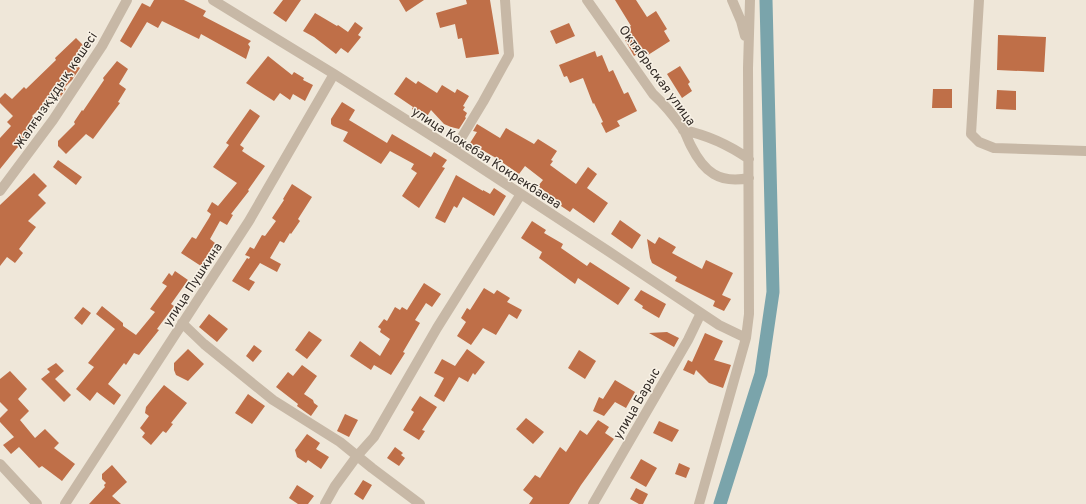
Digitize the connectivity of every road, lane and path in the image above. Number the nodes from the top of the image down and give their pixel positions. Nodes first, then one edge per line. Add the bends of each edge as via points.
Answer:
1 (127, 0) edge
2 (213, 0) edge
3 (505, 0) edge
4 (587, 0) edge
5 (732, 0) edge
6 (750, 0) edge
7 (979, 0) edge
8 (748, 47) junction
9 (334, 74) junction
10 (684, 130) junction
11 (454, 150) junction
12 (1086, 151) edge
13 (749, 159) junction
14 (749, 178) junction
15 (0, 191) edge
16 (521, 194) junction
17 (701, 313) junction
18 (182, 323) junction
19 (746, 338) junction
20 (357, 456) junction
21 (0, 464) edge
22 (37, 504) edge
23 (65, 504) edge
24 (325, 504) edge
25 (420, 504) edge
26 (593, 504) edge
27 (699, 504) edge

1 - 15 street, Жалғызқұдық көшесі via 102,46
2 - 9 street, улица Кокебая Кокрекбаева
3 - 11 street via 509,55
4 - 10 street, Октябрьская улица via 653,94 666,106
5 - 8 street
6 - 8 street
7 - 12 street via 971,134 979,142 994,148
8 - 13 street
9 - 11 street, улица Кокебая Кокрекбаева
9 - 18 street, улица Пушкина via 249,221
10 - 13 street via 730,146
10 - 14 street, Октябрьская улица via 699,160 711,172 723,179 736,181
11 - 16 street, улица Кокебая Кокрекбаева
13 - 14 street
14 - 19 street via 749,314
16 - 17 street, улица Кокебая Кокрекбаева
16 - 20 street via 437,328 374,438
17 - 19 street, улица Кокебая Кокрекбаева
17 - 26 street, улица Барыс
18 - 20 street via 273,400 340,442
18 - 23 street, улица Пушкина
19 - 27 street
20 - 24 street
20 - 25 street
21 - 22 street

